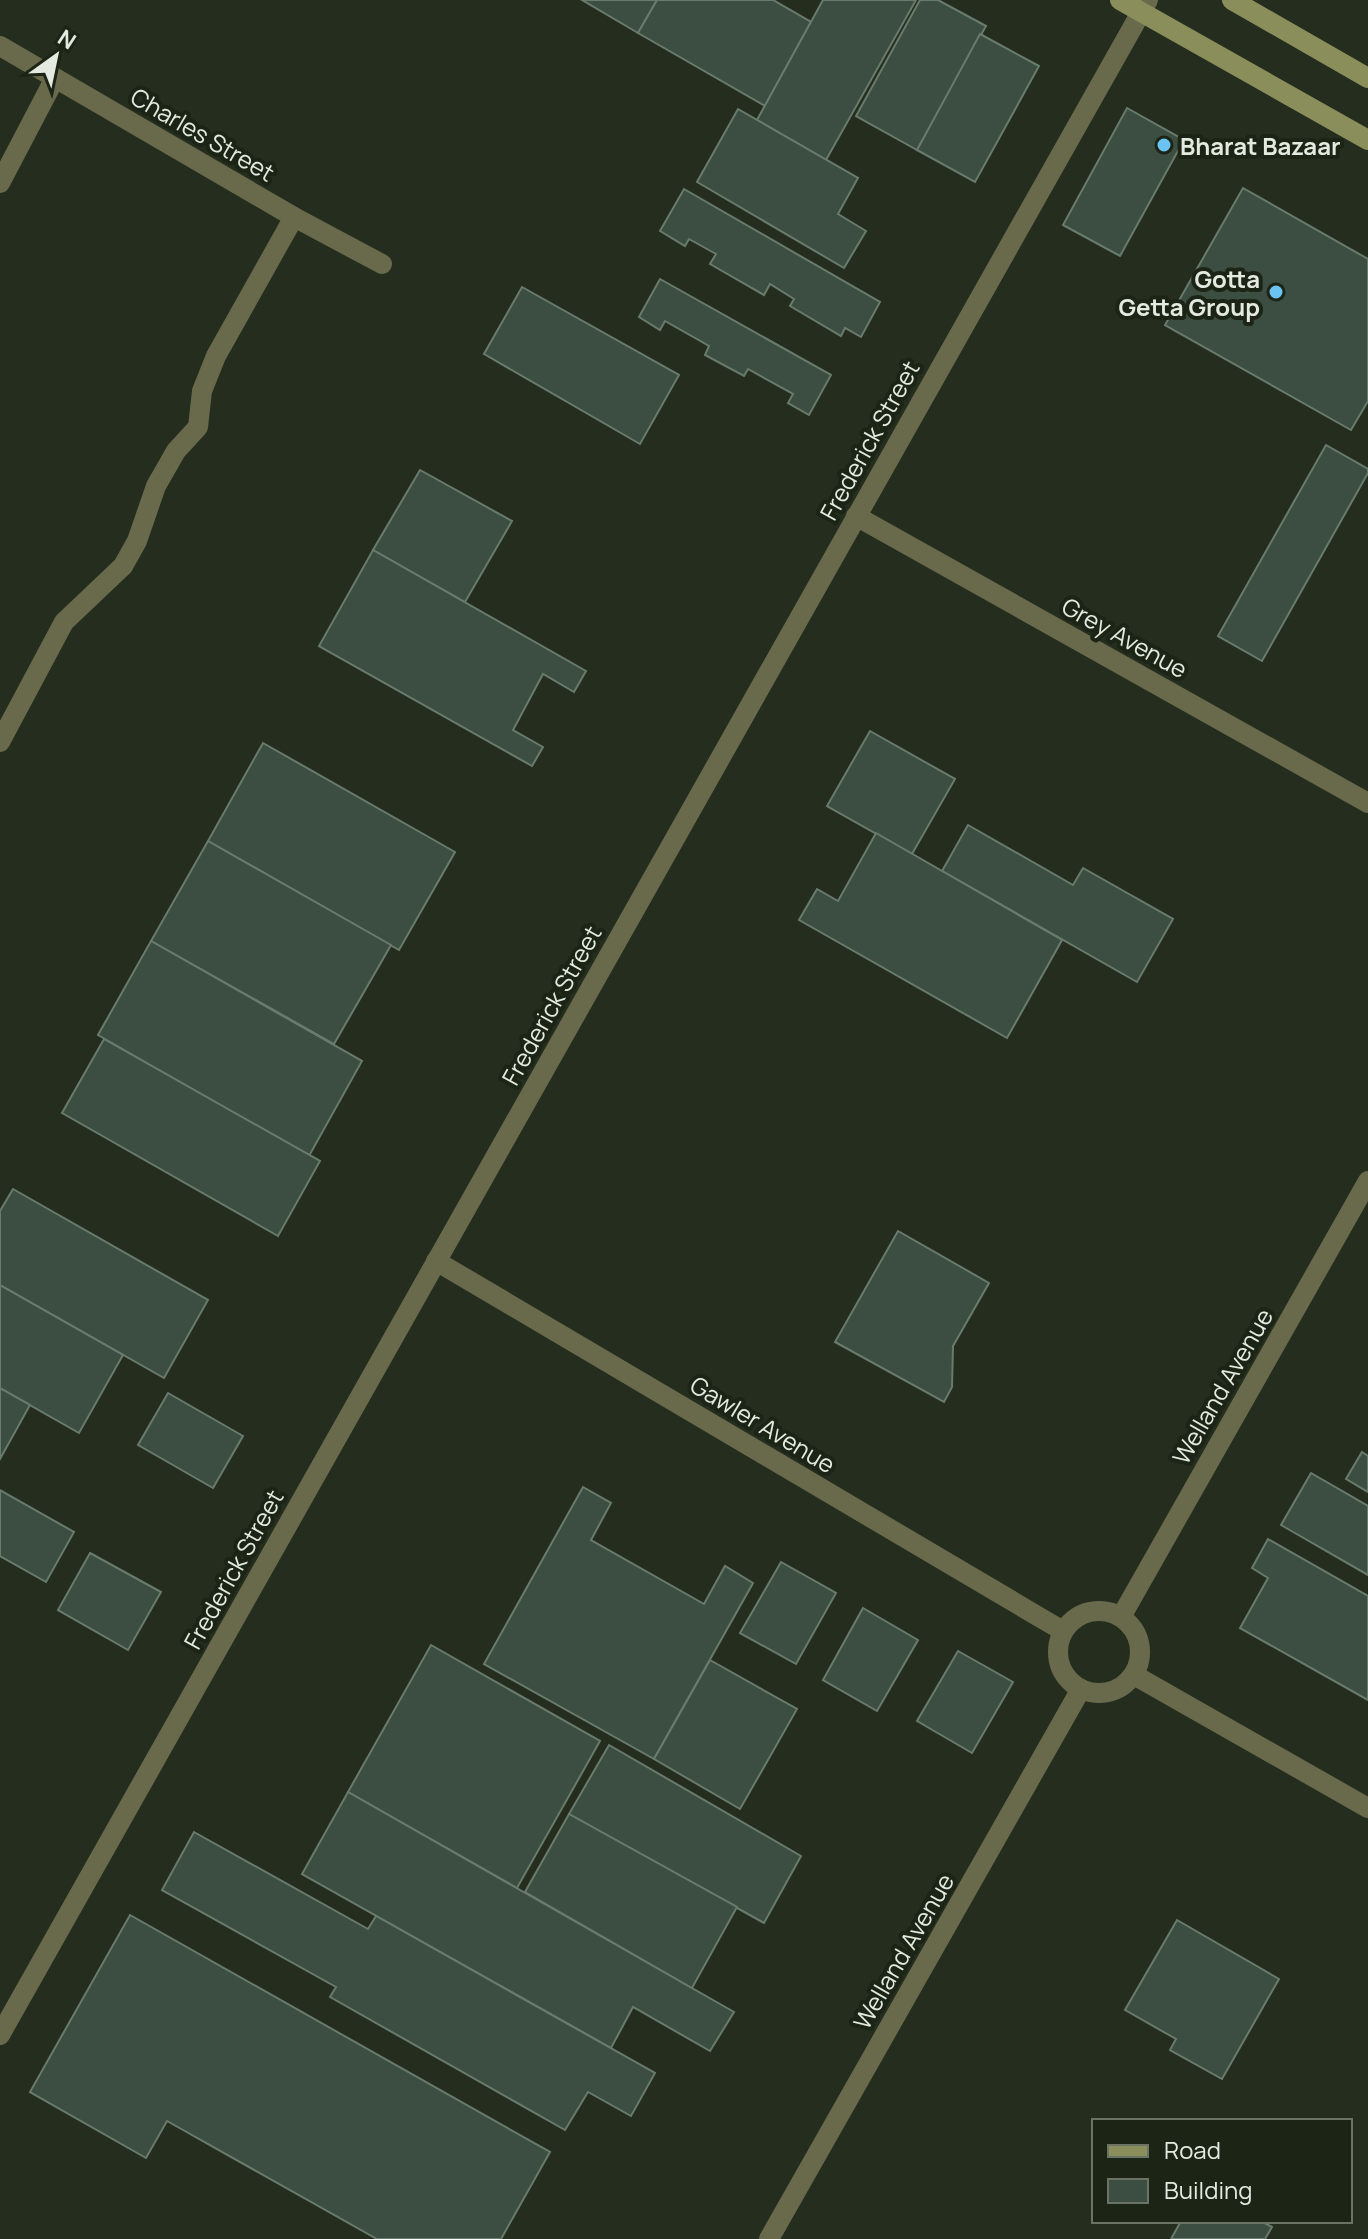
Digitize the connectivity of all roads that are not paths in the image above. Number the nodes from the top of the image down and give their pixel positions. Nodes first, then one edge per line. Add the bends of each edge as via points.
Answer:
1 (1120, 0) edge
2 (1232, 0) edge
3 (1145, 6) edge
4 (0, 46) edge
5 (55, 78) junction
6 (1368, 78) edge
7 (1368, 140) edge
8 (0, 183) edge
9 (294, 217) junction
10 (382, 264) dead end
11 (856, 516) junction
12 (0, 742) edge
13 (1368, 803) edge
14 (1368, 1181) edge
15 (436, 1261) junction
16 (1121, 1617) junction
17 (1063, 1631) junction
18 (1134, 1675) junction
19 (1081, 1689) junction
20 (1368, 1808) edge
21 (0, 2035) edge
22 (769, 2239) edge

1 - 3 main road
2 - 6 main road
3 - 7 main road
3 - 11 street, Frederick Street
4 - 5 street, Charles Street
5 - 8 street
5 - 9 street, Charles Street
9 - 10 street, Charles Street
9 - 12 street via 216,356 202,391 198,427 176,451 156,486 137,541 123,566 64,622
11 - 13 street, Grey Avenue
11 - 15 street, Frederick Street
14 - 16 street, Welland Avenue
15 - 17 street, Gawler Avenue
15 - 21 street, Frederick Street
16 - 17 street via 1100,1610 1086,1613
16 - 18 street via 1139,1639
17 - 19 street via 1061,1668
18 - 19 street via 1111,1692
18 - 20 street
19 - 22 street, Welland Avenue

